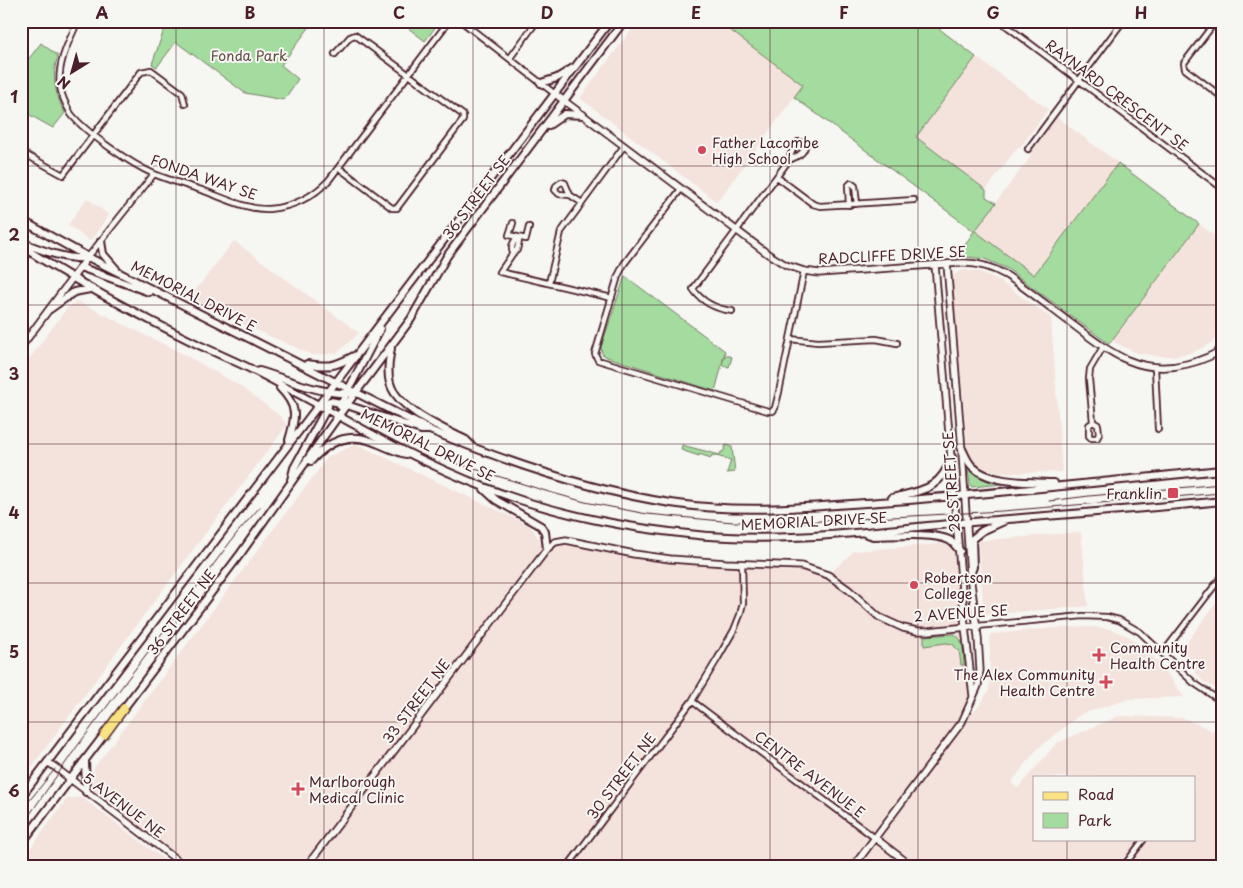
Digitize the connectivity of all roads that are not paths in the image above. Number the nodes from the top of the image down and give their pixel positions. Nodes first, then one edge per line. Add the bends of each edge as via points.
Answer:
1 (78, 21) edge
2 (449, 21) edge
3 (461, 21) edge
4 (537, 21) edge
5 (610, 21) edge
6 (624, 21) edge
7 (1000, 21) edge
8 (1123, 21) edge
9 (1216, 21) edge
10 (335, 54) dead end
11 (510, 58) junction
12 (576, 66) junction
13 (408, 75) junction
14 (1079, 80) junction
15 (541, 84) junction
16 (555, 94) junction
17 (1222, 97) edge
18 (564, 100) junction
19 (185, 104) dead end
20 (583, 114) junction
21 (542, 130) junction
22 (94, 135) junction
23 (624, 146) junction
24 (1028, 149) dead end
25 (21, 152) edge
26 (789, 160) dead end
27 (339, 168) junction
28 (154, 174) junction
29 (777, 177) junction
30 (1222, 188) edge
31 (681, 189) junction
32 (570, 195) dead end
33 (914, 200) dead end
34 (582, 203) junction
35 (857, 204) junction
36 (849, 205) junction
37 (21, 220) edge
38 (513, 223) dead end
39 (529, 227) dead end
40 (736, 230) junction
41 (517, 238) junction
42 (101, 241) junction
43 (21, 244) edge
44 (88, 258) junction
45 (947, 264) junction
46 (935, 265) junction
47 (80, 267) junction
48 (804, 271) junction
49 (118, 272) junction
50 (72, 278) junction
51 (550, 283) junction
52 (91, 289) junction
53 (612, 298) junction
54 (176, 302) junction
55 (50, 308) junction
56 (732, 311) dead end
57 (382, 323) junction
58 (790, 339) junction
59 (897, 343) dead end
60 (21, 347) edge
61 (391, 347) junction
62 (1103, 348) junction
63 (1222, 349) edge
64 (356, 355) junction
65 (301, 364) junction
66 (246, 366) junction
67 (1155, 368) junction
68 (336, 382) junction
69 (275, 383) junction
70 (347, 391) junction
71 (332, 392) junction
72 (356, 393) junction
73 (330, 401) junction
74 (344, 404) junction
75 (318, 406) junction
76 (327, 410) junction
77 (339, 415) junction
78 (1093, 422) dead end
79 (432, 430) junction
80 (1158, 430) dead end
81 (288, 444) junction
82 (961, 447) junction
83 (474, 448) junction
84 (415, 456) junction
85 (952, 457) junction
86 (1222, 470) edge
87 (299, 471) junction
88 (290, 483) junction
89 (481, 486) junction
90 (1065, 486) junction
91 (965, 496) junction
92 (955, 497) junction
93 (1222, 501) edge
94 (873, 502) junction
95 (1006, 520) junction
96 (966, 523) junction
97 (958, 524) junction
98 (864, 532) junction
99 (547, 549) junction
100 (960, 551) junction
101 (742, 564) junction
102 (970, 575) junction
103 (1222, 576) edge
104 (977, 626) junction
105 (965, 627) junction
106 (1163, 653) junction
107 (973, 696) junction
108 (692, 701) junction
109 (1222, 702) edge
110 (124, 708) joint
111 (104, 735) joint
112 (84, 760) junction
113 (48, 762) junction
114 (70, 779) junction
115 (86, 792) junction
116 (21, 797) edge
117 (875, 838) junction
118 (1143, 840) edge
119 (21, 844) edge
120 (572, 866) edge
121 (186, 867) edge
122 (306, 867) edge
123 (853, 867) edge
124 (913, 867) edge
125 (1123, 867) edge

1 - 22 street, FONDA WAY SE via 60,68 60,87 71,114
2 - 13 street, FONDA WAY SE
3 - 11 street, RADCLIFFE DRIVE SE
4 - 11 street
5 - 12 main road, 36 STREET SE
6 - 18 main road, 36 STREET SE
7 - 14 street, RAYNARD CRESCENT SE
8 - 14 street
9 - 17 street via 1184,63 1185,69
10 - 13 street via 350,37 355,36
11 - 15 street, RADCLIFFE DRIVE SE
12 - 15 main road
12 - 16 main road, 36 STREET SE
13 - 27 street, FONDA WAY SE
13 - 27 street via 462,115 463,120 397,208 392,208
14 - 24 street
14 - 30 street, RAYNARD CRESCENT SE
15 - 16 street, RADCLIFFE DRIVE SE
16 - 18 street, RADCLIFFE DRIVE SE
16 - 57 main road, 36 STREET SE
18 - 20 street, RADCLIFFE DRIVE SE
18 - 21 main road, 36 STREET SE
19 - 22 street via 182,93 151,70 141,72
20 - 21 main road via 565,114
20 - 23 street, RADCLIFFE DRIVE SE
21 - 61 main road, 36 STREET SE via 447,256 420,306
22 - 25 street via 64,175
22 - 28 street, FONDA WAY SE
23 - 31 street, RADCLIFFE DRIVE SE
23 - 34 street
26 - 29 street
27 - 28 street, FONDA WAY SE via 309,197 291,205 268,209 241,204
28 - 42 street
29 - 36 street via 813,204
29 - 40 street
31 - 40 street, RADCLIFFE DRIVE SE
31 - 53 street via 624,264
32 - 34 street
33 - 35 street
34 - 51 street via 561,232
35 - 36 street
35 - 36 street via 856,186 851,183 848,186
37 - 44 main road, MEMORIAL DRIVE E
38 - 41 street via 509,235
39 - 41 street via 526,239
40 - 48 street, RADCLIFFE DRIVE SE via 786,265
40 - 56 street via 693,289 713,306
41 - 51 street via 511,249 513,253 500,272
42 - 44 street
42 - 49 main road via 103,254
43 - 44 main road via 74,259
43 - 50 main road
44 - 47 street
44 - 49 main road, MEMORIAL DRIVE E
45 - 46 street, RADCLIFFE DRIVE SE
45 - 62 street, RADCLIFFE DRIVE SE via 972,263 999,271
45 - 82 street, 28 STREET SE
46 - 48 street, RADCLIFFE DRIVE SE
46 - 85 street, 28 STREET SE
47 - 50 street
47 - 54 main road
48 - 58 street
49 - 54 main road, MEMORIAL DRIVE E
50 - 52 main road
50 - 55 street
51 - 53 street
52 - 55 main road via 74,292
52 - 66 main road
53 - 58 street via 595,354 598,360 768,411 775,408
54 - 65 main road, MEMORIAL DRIVE E
55 - 60 street
57 - 64 main road, 36 STREET SE
57 - 70 main road
58 - 59 street via 818,342 876,339
61 - 72 main road, 36 STREET SE
61 - 83 main road via 388,366 394,393 421,415 466,440
62 - 67 street, RADCLIFFE DRIVE SE
62 - 78 street via 1090,369
63 - 67 street, RADCLIFFE DRIVE SE via 1190,364
64 - 65 main road via 335,366
64 - 68 main road, 36 STREET SE
65 - 68 main road, MEMORIAL DRIVE E
66 - 69 main road
66 - 71 main road
67 - 80 street
68 - 70 main road, MEMORIAL DRIVE E
68 - 71 main road, 36 STREET NE
69 - 75 main road
69 - 81 main road via 294,408 295,419
70 - 71 main road
70 - 72 main road, MEMORIAL DRIVE E
70 - 74 main road
71 - 73 main road
71 - 75 main road, 36 STREET NE
72 - 74 main road
72 - 79 main road, MEMORIAL DRIVE SE
73 - 74 main road
73 - 75 main road
73 - 76 main road
74 - 77 main road
74 - 79 main road via 422,430
75 - 76 main road
75 - 81 main road, 36 STREET NE
76 - 77 main road
76 - 88 main road via 294,468
77 - 84 main road, MEMORIAL DRIVE SE
77 - 87 main road, 36 STREET NE
79 - 83 main road, MEMORIAL DRIVE SE
81 - 113 main road, 36 STREET NE
82 - 90 main road via 970,464 987,476
82 - 91 street, 28 STREET SE
83 - 94 main road, MEMORIAL DRIVE SE via 566,480 672,503 734,509 788,509
84 - 87 main road via 368,440 344,439 328,445
84 - 89 main road, MEMORIAL DRIVE SE
85 - 92 street, 28 STREET SE
85 - 94 main road via 946,473 930,487
86 - 90 main road, MEMORIAL DRIVE SE
87 - 88 main road, 36 STREET NE
88 - 110 main road, 36 STREET NE
89 - 98 main road, MEMORIAL DRIVE SE via 579,516 689,534 777,538
89 - 99 main road via 496,500 541,526
90 - 91 main road, MEMORIAL DRIVE SE
91 - 92 main road, MEMORIAL DRIVE SE
91 - 96 street, 28 STREET SE
92 - 94 main road, MEMORIAL DRIVE SE
92 - 97 street, 28 STREET SE
93 - 95 main road, MEMORIAL DRIVE SE
95 - 96 main road, MEMORIAL DRIVE SE
95 - 102 main road via 972,539 973,567
96 - 97 main road, MEMORIAL DRIVE SE
96 - 102 street, 28 STREET SE
97 - 98 main road, MEMORIAL DRIVE SE
97 - 100 street, 28 STREET SE
98 - 100 main road via 873,536 937,536 948,539
99 - 101 street, 2 AVENUE SE via 566,540 670,559
99 - 122 street, 33 STREET NE
100 - 105 street, 28 STREET SE
101 - 105 street, 2 AVENUE SE via 794,565 822,572 849,590 879,617 906,629 928,631
101 - 108 street, 30 STREET NE via 743,603 740,615
102 - 104 street, 28 STREET SE
103 - 106 street
104 - 105 street, 2 AVENUE SE
104 - 106 street, 2 AVENUE SE via 1083,616 1107,617 1130,625
104 - 107 street, 28 STREET SE via 980,678
105 - 107 street, 28 STREET SE
106 - 109 street, 2 AVENUE SE via 1194,684
107 - 117 street, 28 STREET SE via 962,722
108 - 117 street, CENTRE AVENUE E
108 - 120 street, 30 STREET NE via 571,862
110 - 111 main road, 36 STREET NE
111 - 112 main road, 36 STREET NE
112 - 114 main road, 36 STREET NE
112 - 115 main road
113 - 114 street, 5 AVENUE NE
113 - 116 main road, 36 STREET NE
114 - 115 street, 5 AVENUE NE
114 - 119 main road, 36 STREET NE
115 - 121 street, 5 AVENUE NE
117 - 123 street, 28 STREET SE
117 - 124 street, CENTRE AVENUE E
118 - 125 street

